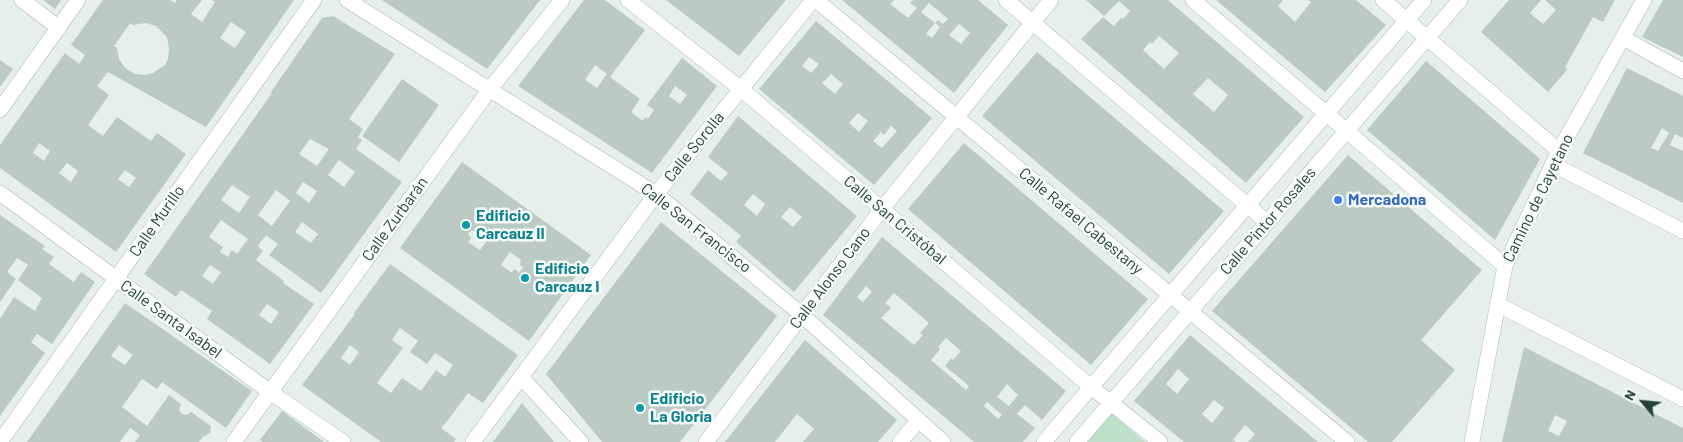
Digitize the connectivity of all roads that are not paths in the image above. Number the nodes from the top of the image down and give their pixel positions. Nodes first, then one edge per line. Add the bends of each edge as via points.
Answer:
1 (22, 0) edge
2 (78, 0) edge
3 (314, 0) edge
4 (347, 0) edge
5 (562, 0) edge
6 (628, 0) edge
7 (815, 0) edge
8 (1006, 0) edge
9 (1051, 0) edge
10 (1193, 0) edge
11 (1383, 0) edge
12 (1424, 0) edge
13 (1460, 0) edge
14 (1644, 0) edge
15 (1407, 20) junction
16 (1033, 22) junction
17 (59, 28) junction
18 (1427, 37) junction
19 (1623, 38) junction
20 (1683, 71) edge
21 (490, 89) junction
22 (741, 89) junction
23 (0, 110) edge
24 (1326, 114) junction
25 (956, 117) junction
26 (1346, 130) junction
27 (1556, 158) junction
28 (0, 192) edge
29 (656, 194) junction
30 (1248, 206) junction
31 (882, 209) junction
32 (1267, 222) junction
33 (1683, 231) edge
34 (1505, 266) junction
35 (116, 278) junction
36 (1171, 295) junction
37 (1497, 304) junction
38 (1190, 311) junction
39 (802, 315) junction
40 (521, 377) junction
41 (1091, 387) junction
42 (270, 392) junction
43 (1683, 399) edge
44 (1111, 403) junction
45 (918, 420) junction
46 (0, 442) edge
47 (234, 442) edge
48 (343, 442) edge
49 (473, 442) edge
50 (581, 442) edge
51 (706, 442) edge
52 (900, 442) edge
53 (943, 442) edge
54 (1044, 442) edge
55 (1078, 442) edge
56 (1160, 442) edge
57 (1347, 442) edge
58 (1472, 442) edge

1 - 17 street
2 - 17 street
3 - 35 street, Calle Murillo
4 - 21 street, Calle San Francisco
5 - 21 street, Calle Zurbarán
6 - 22 street, Calle San Cristóbal
7 - 22 street, Calle Sorolla
7 - 25 street, Calle Rafael Cabestany
8 - 16 street
9 - 16 street, Calle Alonso Cano
10 - 24 street
11 - 15 street
12 - 15 street, Calle Pintor Rosales
13 - 18 street, Calle Pintor Rosales
14 - 19 street, Camino de Cayetano
15 - 18 street
15 - 24 street, Calle Pintor Rosales
16 - 25 street, Calle Alonso Cano
16 - 30 street
17 - 23 street
18 - 26 street, Calle Pintor Rosales
18 - 27 street
19 - 20 street
19 - 27 street, Camino de Cayetano
21 - 29 street, Calle San Francisco
21 - 42 street, Calle Zurbarán
22 - 29 street, Calle Sorolla
22 - 31 street, Calle San Cristóbal
24 - 26 street
24 - 30 street, Calle Pintor Rosales
25 - 31 street, Calle Alonso Cano
25 - 36 street, Calle Rafael Cabestany
26 - 32 street, Calle Pintor Rosales
26 - 34 street
27 - 33 street
27 - 34 street, Camino de Cayetano
28 - 35 street, Calle Santa Isabel
29 - 39 street, Calle San Francisco
29 - 40 street, Calle Sorolla
30 - 32 street
30 - 36 street, Calle Pintor Rosales
31 - 39 street, Calle Alonso Cano
31 - 41 street, Calle San Cristóbal
32 - 38 street, Calle Pintor Rosales
34 - 37 street, Camino de Cayetano
35 - 42 street, Calle Santa Isabel
35 - 46 street, Calle Murillo
36 - 38 street, Calle Rafael Cabestany
36 - 41 street, Calle Pintor Rosales
37 - 43 street
37 - 58 street, Camino de Cayetano
38 - 44 street, Calle Pintor Rosales
38 - 57 street, Calle Rafael Cabestany
39 - 45 street, Calle San Francisco
39 - 51 street, Calle Alonso Cano
40 - 49 street, Calle Sorolla
40 - 50 street
41 - 44 street, Calle San Cristóbal
41 - 54 street, Calle Pintor Rosales
42 - 47 street, Calle Zurbarán
42 - 48 street, Calle Santa Isabel
44 - 55 street, Calle Pintor Rosales
44 - 56 street, Calle San Cristóbal
45 - 52 street
45 - 53 street, Calle San Francisco

